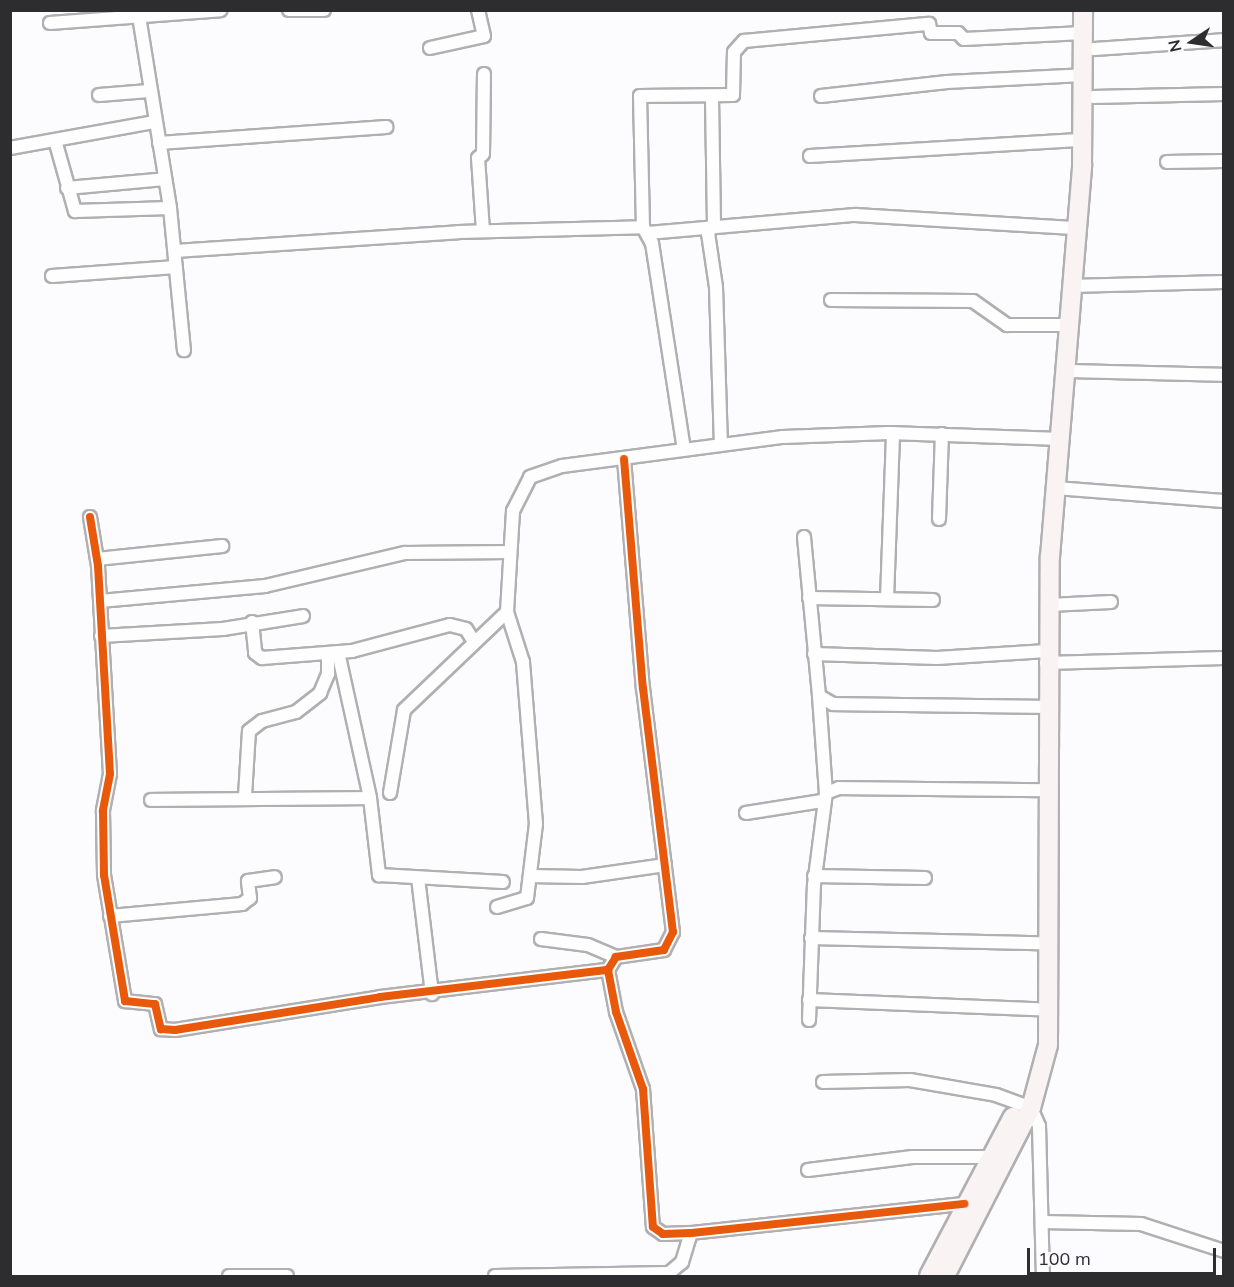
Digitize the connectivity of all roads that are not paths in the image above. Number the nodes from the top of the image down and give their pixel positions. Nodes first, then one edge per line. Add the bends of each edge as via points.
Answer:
1 (221, 10) edge
2 (289, 10) edge
3 (324, 10) edge
4 (478, 10) edge
5 (1083, 10) edge
6 (1093, 10) edge
7 (138, 14) edge
8 (50, 23) dead end
9 (1083, 33) junction
10 (1224, 40) edge
11 (430, 48) dead end
12 (1093, 49) junction
13 (484, 74) dead end
14 (1083, 75) junction
15 (150, 91) junction
16 (1224, 94) edge
17 (99, 95) dead end
18 (821, 96) dead end
19 (712, 97) junction
20 (1093, 98) junction
21 (155, 122) junction
22 (386, 127) dead end
23 (55, 140) junction
24 (1078, 140) junction
25 (159, 142) junction
26 (10, 148) edge
27 (810, 156) dead end
28 (1224, 161) edge
29 (1167, 162) dead end
30 (1082, 164) junction
31 (165, 179) junction
32 (67, 188) junction
33 (170, 208) junction
34 (714, 223) junction
35 (1074, 228) junction
36 (646, 230) junction
37 (483, 231) junction
38 (175, 251) junction
39 (176, 267) junction
40 (52, 276) dead end
41 (1224, 282) edge
42 (1070, 286) junction
43 (831, 300) dead end
44 (1067, 326) junction
45 (184, 350) dead end
46 (1065, 371) junction
47 (1224, 375) edge
48 (893, 433) junction
49 (942, 434) junction
50 (1060, 439) junction
51 (721, 444) junction
52 (684, 450) junction
53 (624, 459) junction
54 (1055, 488) junction
55 (1224, 501) edge
56 (90, 517) dead end
57 (939, 519) dead end
58 (804, 537) dead end
59 (222, 546) dead end
60 (510, 552) junction
61 (97, 559) junction
62 (809, 598) junction
63 (887, 599) junction
64 (933, 600) dead end
65 (100, 601) junction
66 (1111, 602) dead end
67 (1048, 605) junction
68 (507, 612) junction
69 (303, 616) dead end
70 (252, 622) junction
71 (101, 636) junction
72 (474, 642) junction
73 (333, 653) junction
74 (814, 654) junction
75 (1047, 657) junction
76 (1224, 658) edge
77 (819, 696) junction
78 (1046, 707) junction
79 (1047, 737) junction
80 (1040, 790) junction
81 (390, 793) dead end
82 (245, 796) junction
83 (824, 797) junction
84 (370, 798) junction
85 (151, 800) dead end
86 (746, 813) dead end
87 (665, 865) junction
88 (530, 876) junction
89 (814, 876) junction
90 (275, 877) dead end
91 (418, 878) junction
92 (925, 878) dead end
93 (503, 882) dead end
94 (497, 907) dead end
95 (110, 916) junction
96 (811, 938) junction
97 (541, 939) dead end
98 (1040, 943) junction
99 (616, 957) junction
100 (608, 970) junction
101 (432, 994) junction
102 (809, 1000) junction
103 (1038, 1009) junction
104 (809, 1020) dead end
105 (823, 1082) dead end
106 (1026, 1105) junction
107 (991, 1157) junction
108 (808, 1170) dead end
109 (964, 1204) junction
110 (1042, 1222) junction
111 (691, 1233) junction
112 (1224, 1251) edge
113 (682, 1262) junction
114 (230, 1276) edge
115 (288, 1276) edge
116 (495, 1276) edge
117 (684, 1276) edge
118 (929, 1276) edge
119 (945, 1276) edge
120 (1043, 1276) edge

1 - 7 street
2 - 3 street
4 - 11 street via 484,36
5 - 9 main road
6 - 12 main road
7 - 8 street
7 - 15 street
9 - 14 main road
9 - 19 street via 964,39 958,33 931,33 929,24 754,38 734,52 736,91
10 - 12 street
12 - 20 main road
13 - 37 street via 483,154 478,158
14 - 18 street via 969,80
14 - 24 main road
15 - 17 street
15 - 21 street
16 - 20 street
19 - 34 street
19 - 36 street via 640,96
20 - 30 main road via 1090,144
21 - 23 street
21 - 25 street
22 - 25 street
23 - 26 street
23 - 32 street
24 - 27 street
24 - 30 main road
25 - 31 street
28 - 29 street
30 - 35 main road
31 - 32 street
31 - 33 street
32 - 33 street via 80,213
33 - 38 street
34 - 35 street via 855,215
34 - 36 street
34 - 51 street via 708,233 716,287
35 - 42 main road
36 - 37 street
36 - 52 street
37 - 38 street
38 - 39 street
39 - 40 street
39 - 45 street
41 - 42 street
42 - 44 main road
43 - 44 street via 973,301 1007,325
44 - 46 main road
46 - 47 street
46 - 50 main road
48 - 49 street
48 - 51 street
48 - 63 street
49 - 50 street
49 - 57 street
50 - 54 main road
51 - 52 street
52 - 53 street
53 - 60 street via 562,466 530,477 513,511
53 - 87 street via 642,688
54 - 55 street
54 - 67 main road
56 - 61 street
58 - 62 street
59 - 61 street
60 - 65 street via 405,553 266,586
60 - 68 street
61 - 65 street
62 - 63 street
62 - 74 street
63 - 64 street
65 - 71 street
66 - 67 street
67 - 75 main road
68 - 72 street
68 - 88 street via 523,662 536,792
69 - 70 street
70 - 71 street
70 - 73 street via 255,653 261,658
71 - 95 street via 110,774 102,826
72 - 73 street via 466,629 450,625
72 - 81 street via 404,710
73 - 82 street via 320,693 296,712 262,721 249,731
73 - 84 street
74 - 75 street
74 - 77 street
75 - 76 street
75 - 78 main road
77 - 78 street via 833,704
77 - 83 street
78 - 79 main road
79 - 80 main road
79 - 106 main road via 1052,756 1048,1045
80 - 83 street via 839,788
80 - 98 main road
82 - 84 street
82 - 85 street
83 - 86 street
83 - 89 street
84 - 91 street via 379,875
87 - 88 street via 590,876
87 - 99 street via 673,932 669,946
88 - 94 street via 524,902
89 - 92 street
89 - 96 street
90 - 95 street via 249,881 250,898 242,904
91 - 93 street
91 - 101 street
95 - 101 street via 123,997 129,1003 155,1004 164,1031
96 - 98 street
96 - 102 street
97 - 99 street via 588,945
98 - 103 main road
99 - 100 street
100 - 101 street
100 - 111 street via 616,1012 644,1089 653,1227 663,1234
102 - 103 street
102 - 104 street
103 - 106 main road via 1036,1064
105 - 106 street via 910,1080
106 - 107 main road
106 - 110 street via 1039,1126
106 - 119 main road
107 - 108 street via 912,1156
107 - 109 main road
109 - 111 street
109 - 118 main road
110 - 112 street via 1141,1224
110 - 120 street
111 - 113 street
113 - 116 street via 669,1273
113 - 117 street
114 - 115 street

